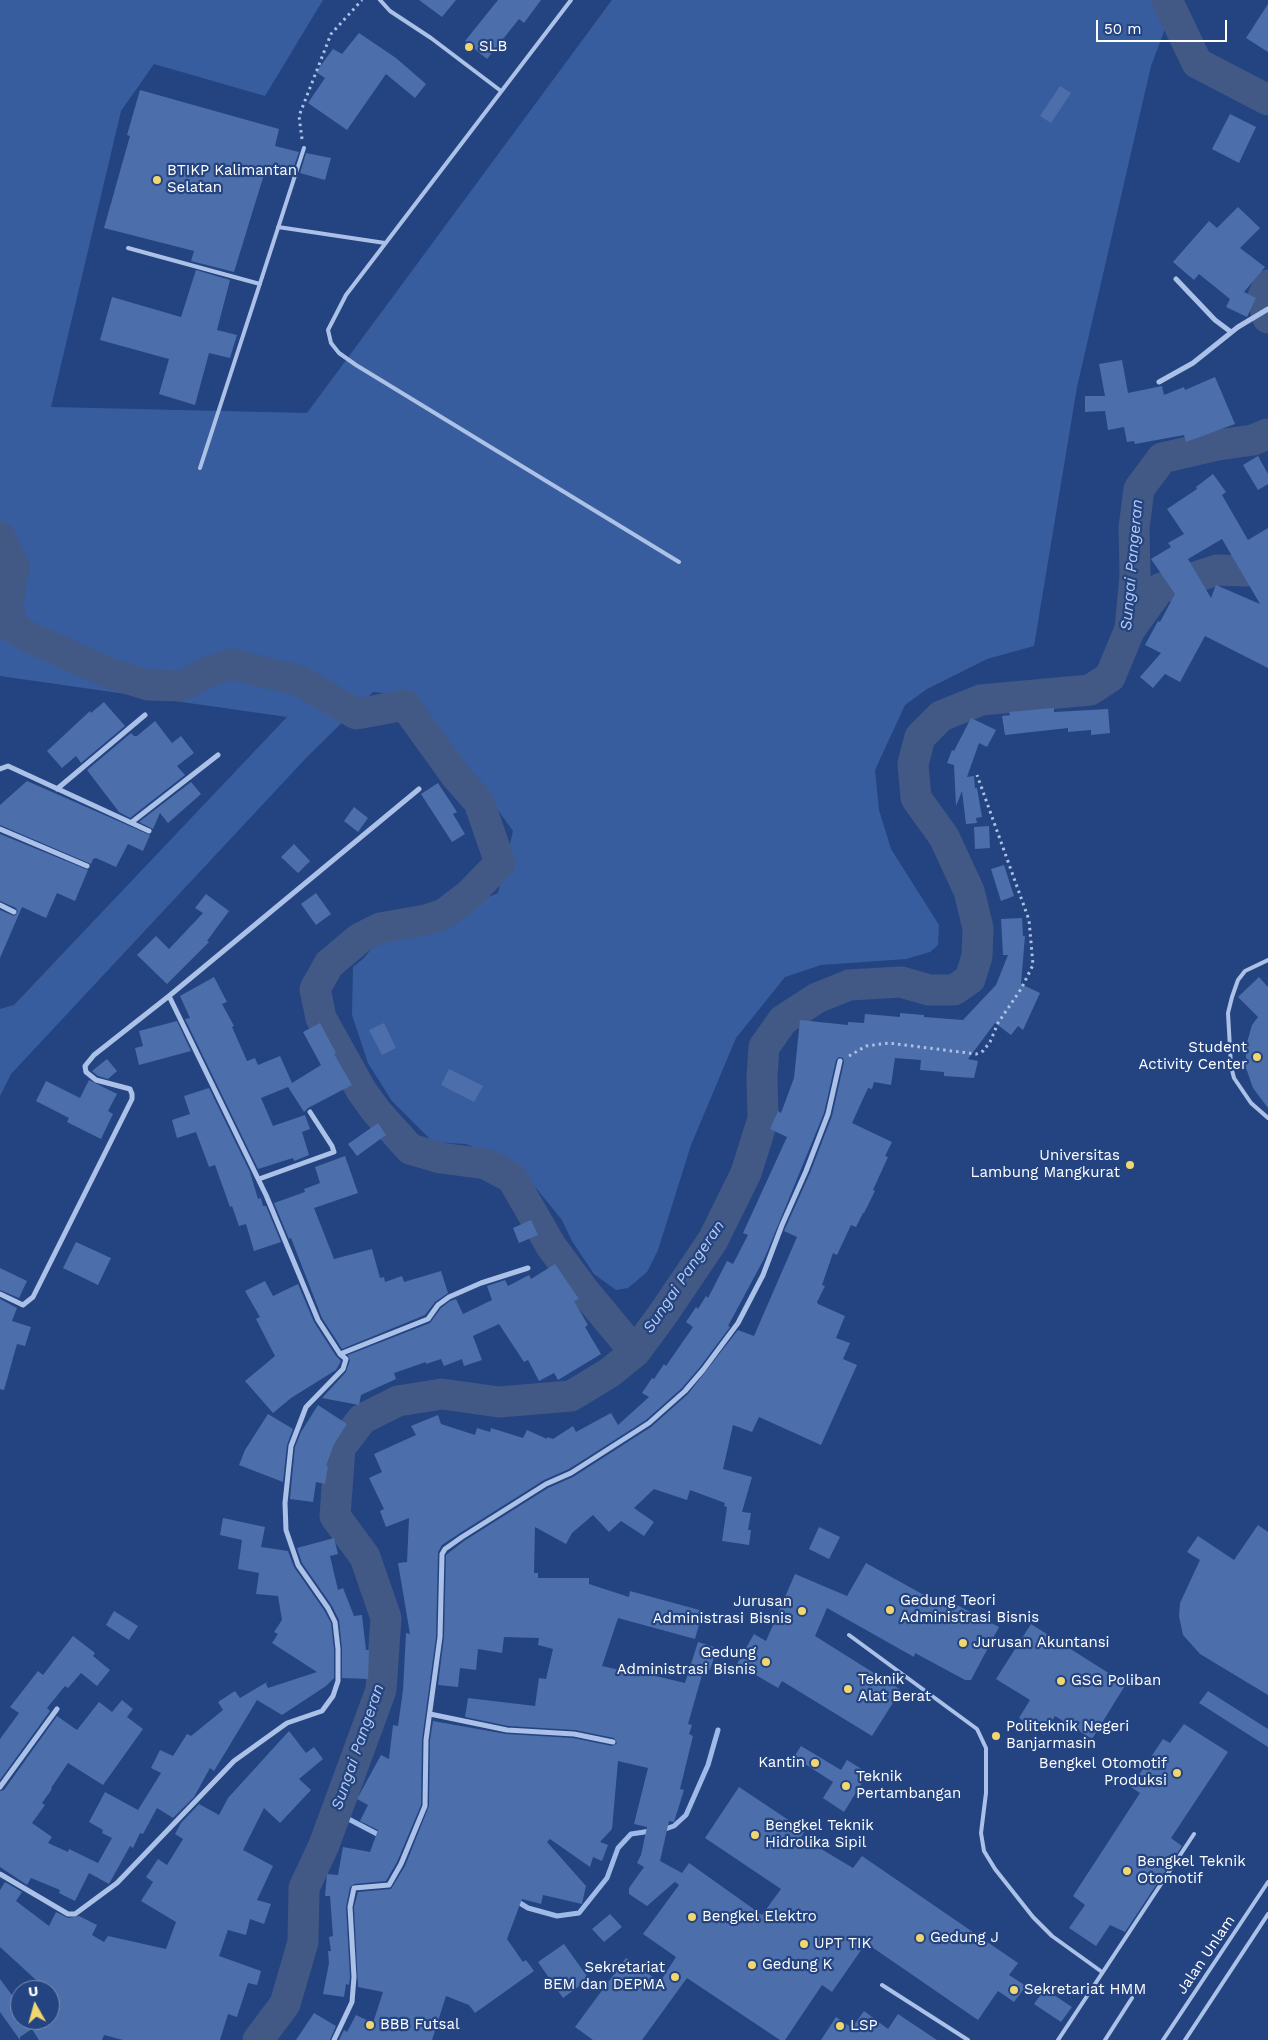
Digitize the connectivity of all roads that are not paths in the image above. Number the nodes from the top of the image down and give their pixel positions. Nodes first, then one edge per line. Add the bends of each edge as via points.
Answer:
1 (380, 0) edge
2 (571, 0) edge
3 (501, 91) junction
4 (304, 148) road end
5 (278, 226) junction
6 (386, 243) junction
7 (128, 248) dead end
8 (1176, 279) dead end
9 (260, 284) junction
10 (1268, 309) edge
11 (1231, 332) junction
12 (1159, 382) dead end
13 (200, 468) dead end
14 (679, 562) dead end
15 (145, 715) dead end
16 (218, 755) dead end
17 (0, 769) edge
18 (57, 789) junction
19 (419, 789) dead end
20 (132, 822) junction
21 (0, 829) edge
22 (149, 831) dead end
23 (87, 866) dead end
24 (0, 906) edge
25 (14, 912) dead end
26 (1268, 960) edge
27 (168, 996) junction
28 (840, 1061) road end
29 (310, 1112) dead end
30 (1268, 1118) edge
31 (259, 1179) junction
32 (528, 1268) dead end
33 (0, 1294) edge
34 (340, 1354) junction
35 (849, 1635) dead end
36 (57, 1709) dead end
37 (430, 1714) junction
38 (612, 1742) dead end
39 (0, 1787) edge
40 (1194, 1834) dead end
41 (0, 1874) edge
42 (1268, 1882) edge
43 (1268, 1914) edge
44 (1102, 1972) junction
45 (882, 1985) dead end
46 (1132, 1998) dead end
47 (334, 2040) edge
48 (968, 2040) edge
49 (1058, 2040) edge
50 (1105, 2040) edge
51 (1163, 2040) edge
52 (1185, 2040) edge

1 - 3 lane via 390,11
2 - 3 lane
3 - 6 lane
4 - 5 lane
5 - 6 lane
5 - 9 lane
6 - 14 lane via 346,295 330,324 331,343 339,354
7 - 9 lane
8 - 11 street
9 - 13 lane
10 - 11 street
11 - 12 street via 1193,362
15 - 18 street
16 - 20 street
17 - 18 street via 8,766
18 - 20 street
19 - 27 street
20 - 22 street
21 - 23 street
24 - 25 street
26 - 30 lane via 1246,970 1238,980 1228,1013 1234,1078 1250,1103
27 - 31 street
27 - 33 street via 94,1055 85,1066 86,1072 96,1080 130,1089 132,1099 33,1297 23,1306
28 - 37 street via 828,1114 763,1275 738,1323 703,1370 649,1423 445,1549 440,1637
29 - 31 street via 334,1152
31 - 34 street via 318,1320
32 - 34 street via 449,1297 428,1319
34 - 41 street via 346,1359 343,1369 306,1407 291,1446 285,1503 286,1530 298,1565 335,1622 338,1681 333,1696 322,1711 287,1723 234,1761 117,1884 76,1914 68,1914
35 - 44 lane via 977,1729 986,1748 986,1793 981,1833 984,1851 995,1869 1052,1936
36 - 39 street
37 - 38 street via 507,1730 574,1734
37 - 47 street via 426,1740 427,1797 410,1845 390,1885 354,1888 350,1907 354,1977 352,2002
40 - 44 lane
42 - 51 lane, Jalan Unlam
43 - 52 lane, Jalan Unlam
44 - 49 lane
45 - 48 lane
46 - 50 lane

